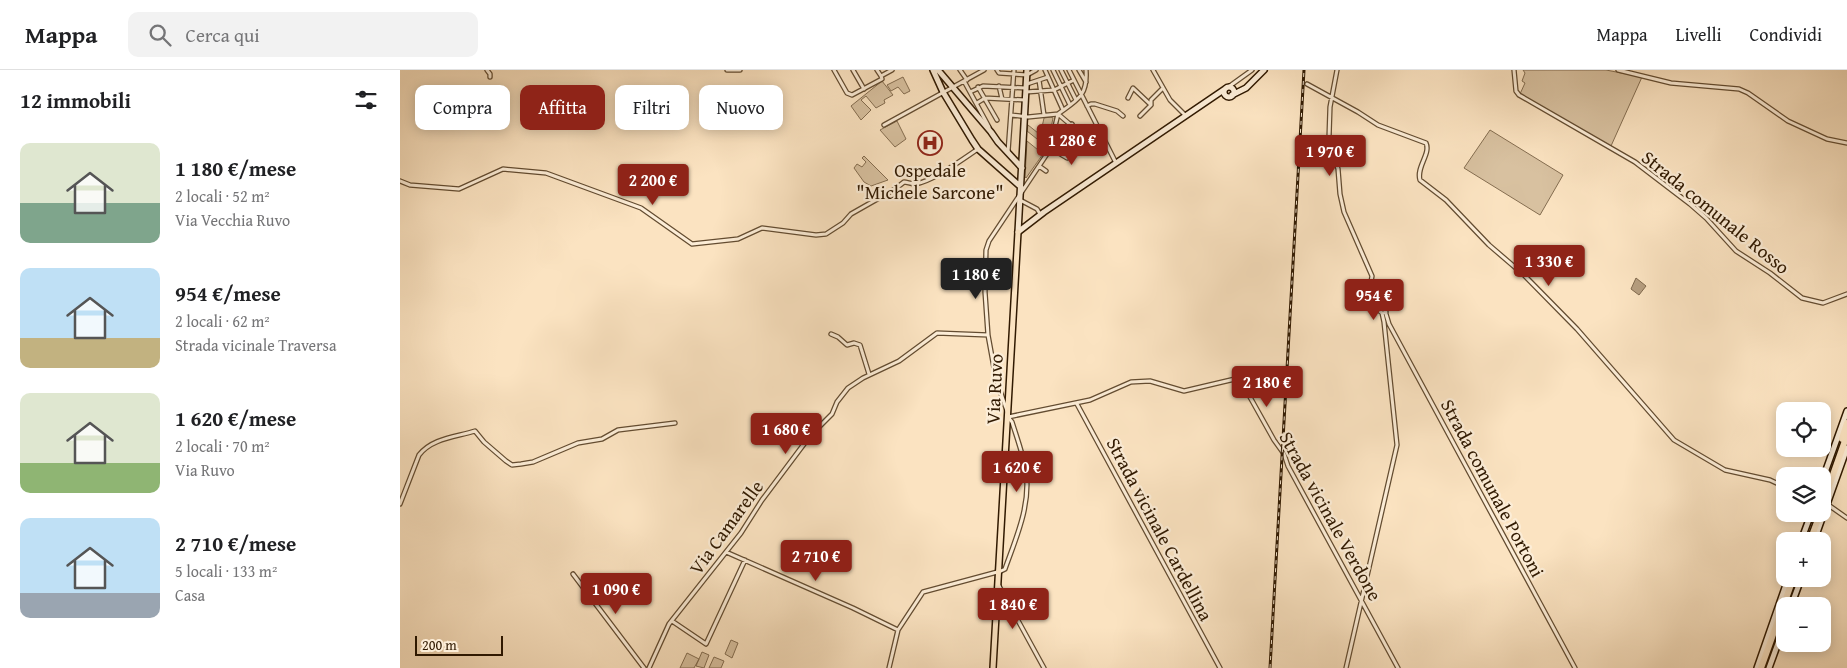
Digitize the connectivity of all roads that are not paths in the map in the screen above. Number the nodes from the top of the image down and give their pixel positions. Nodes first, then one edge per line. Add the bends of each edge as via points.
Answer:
1 (486, 70) edge
2 (727, 70) edge
3 (740, 70) edge
4 (834, 70) edge
5 (853, 70) edge
6 (877, 70) edge
7 (892, 70) edge
8 (960, 70) edge
9 (984, 70) edge
10 (997, 70) edge
11 (1036, 70) edge
12 (1045, 70) edge
13 (1053, 70) edge
14 (1061, 70) edge
15 (1069, 70) edge
16 (1078, 70) edge
17 (1086, 70) edge
18 (1153, 70) edge
19 (1252, 70) edge
20 (1264, 70) edge
21 (1337, 70) edge
22 (1514, 70) edge
23 (1618, 70) edge
24 (979, 71) edge
25 (935, 72) edge
26 (1013, 72) edge
27 (1027, 72) edge
28 (881, 76) junction
29 (490, 77) dead end
30 (1048, 77) junction
31 (965, 80) junction
32 (1039, 80) junction
33 (1074, 80) junction
34 (938, 82) junction
35 (1067, 83) junction
36 (1086, 83) junction
37 (1307, 84) dead end
38 (999, 86) junction
39 (1061, 86) junction
40 (953, 87) junction
41 (978, 87) junction
42 (1013, 87) junction
43 (1026, 88) junction
44 (1162, 88) junction
45 (864, 89) junction
46 (1041, 90) junction
47 (1054, 90) junction
48 (1036, 91) junction
49 (1229, 91) junction
50 (943, 92) junction
51 (970, 92) junction
52 (936, 96) junction
53 (1082, 96) junction
54 (985, 98) junction
55 (1036, 98) dead end
56 (1128, 98) dead end
57 (1002, 99) junction
58 (1012, 99) junction
59 (1331, 99) junction
60 (1026, 100) junction
61 (1076, 100) junction
62 (977, 103) junction
63 (1070, 105) junction
64 (1151, 105) junction
65 (1087, 106) junction
66 (1063, 110) junction
67 (1058, 114) junction
68 (1011, 115) junction
69 (1044, 115) junction
70 (1027, 116) junction
71 (1123, 116) dead end
72 (1140, 116) dead end
73 (1185, 116) junction
74 (997, 120) dead end
75 (1072, 124) junction
76 (884, 125) dead end
77 (991, 132) junction
78 (1847, 143) edge
79 (1050, 148) junction
80 (978, 149) junction
81 (1056, 153) junction
82 (1008, 154) junction
83 (1116, 163) junction
84 (1039, 166) junction
85 (1022, 168) junction
86 (1046, 171) dead end
87 (1030, 180) junction
88 (400, 181) edge
89 (1022, 183) junction
90 (1020, 198) junction
91 (1041, 215) junction
92 (1018, 232) junction
93 (1371, 282) junction
94 (1847, 294) edge
95 (1386, 312) junction
96 (1382, 313) junction
97 (1386, 321) junction
98 (831, 334) dead end
99 (988, 335) junction
100 (869, 374) junction
101 (1077, 404) junction
102 (1847, 412) edge
103 (1008, 416) junction
104 (675, 423) dead end
105 (1847, 423) edge
106 (1847, 436) edge
107 (1847, 448) edge
108 (1827, 467) edge
109 (1831, 468) edge
110 (1776, 483) edge
111 (1831, 486) edge
112 (1831, 490) edge
113 (400, 504) edge
114 (1831, 509) edge
115 (1847, 518) edge
116 (726, 552) junction
117 (744, 560) junction
118 (999, 572) junction
119 (573, 574) dead end
120 (998, 583) junction
121 (1785, 587) edge
122 (1789, 587) edge
123 (1361, 601) junction
124 (672, 621) junction
125 (898, 630) junction
126 (1776, 637) edge
127 (1776, 650) edge
128 (644, 668) edge
129 (649, 668) edge
130 (889, 668) edge
131 (993, 668) edge
132 (1044, 668) edge
133 (1220, 668) edge
134 (1346, 668) edge
135 (1398, 668) edge
136 (1575, 668) edge
137 (1757, 668) edge
138 (1761, 668) edge
139 (1765, 668) edge
140 (1770, 668) edge

1 - 29 street
2 - 3 street
4 - 45 street via 847,93 852,95
5 - 45 street
6 - 28 street
7 - 28 street
8 - 31 street
9 - 24 street
10 - 26 street via 998,73
11 - 27 street
12 - 30 street
13 - 39 street
14 - 35 street
15 - 33 street
16 - 36 street
17 - 36 street
18 - 44 street
19 - 49 street
20 - 49 main road via 1245,90
21 - 59 street
22 - 94 street, Strada comunale Rosso via 1519,95 1635,162 1706,218 1736,251 1802,298 1823,304
23 - 78 street via 1671,83 1739,88 1788,122 1827,139
24 - 31 street
25 - 34 main road
25 - 40 main road
26 - 27 street
26 - 42 street
27 - 43 main road
28 - 45 street via 882,79
30 - 32 street
30 - 47 street
31 - 40 street
31 - 51 street
32 - 43 street
32 - 46 street
33 - 35 street
33 - 53 street
34 - 50 main road
34 - 52 street
35 - 39 street
35 - 61 street
36 - 53 street
37 - 59 street
38 - 41 street
38 - 42 street
38 - 57 street
39 - 47 street
39 - 63 street
40 - 50 street
40 - 77 main road
41 - 51 street
41 - 54 street
42 - 43 street
42 - 58 street
43 - 48 street
43 - 60 main road
44 - 64 street via 1151,100
44 - 73 street
46 - 47 street
46 - 48 street
46 - 69 street
47 - 66 street
48 - 55 street
49 - 73 main road
50 - 52 street
50 - 80 main road
51 - 62 street
52 - 76 street
53 - 61 street
53 - 65 street
54 - 57 street
54 - 62 street
54 - 74 street
56 - 64 street via 1133,88
57 - 58 street
58 - 60 street
58 - 68 street
59 - 93 street via 1329,137 1338,169 1342,206 1369,268
59 - 110 street via 1378,125 1426,143 1428,148 1419,171 1420,180 1446,200 1577,329 1674,440 1725,470
60 - 70 main road
61 - 63 street
62 - 77 street
63 - 66 street
64 - 72 street
65 - 71 street via 1091,104 1117,111
65 - 83 street
66 - 67 street
67 - 69 street
67 - 75 street
67 - 79 street
68 - 70 street
68 - 82 street
69 - 70 street
70 - 85 main road
73 - 83 main road
75 - 81 street via 1066,134 1072,140
75 - 81 street via 1086,138 1067,158
77 - 82 main road
79 - 81 street
79 - 84 street
80 - 88 street via 948,170 916,184 904,182 851,214 826,234 762,228 738,239 692,244 641,208 546,173 503,169 459,189 410,185
80 - 89 main road via 1013,180
82 - 85 main road
83 - 91 main road
84 - 86 street
84 - 87 street
85 - 89 main road
87 - 89 street
87 - 89 street
89 - 90 main road
90 - 91 street
90 - 92 main road
90 - 99 street via 987,246 985,292
91 - 92 main road
92 - 103 main road, Via Ruvo
93 - 95 street via 1380,294
93 - 96 street via 1364,298
95 - 96 street
95 - 97 street
96 - 97 street
97 - 123 street via 1383,324 1397,445
97 - 136 street, Strada comunale Portoni
98 - 100 street via 847,346 860,345
99 - 100 street, Via Camarelle via 937,334 899,361
99 - 103 street via 996,379
100 - 116 street, Via Camarelle via 842,396 832,414 810,436
101 - 103 street, Strada vicinale Verdone
101 - 123 street, Strada vicinale Verdone via 1131,382 1150,381 1180,391 1240,379 1284,454
101 - 133 street, Strada vicinale Cardellina
102 - 108 main road
103 - 118 main road, Via Ruvo
103 - 118 street via 1026,471 1026,485 1022,518 1005,569
104 - 113 street via 618,430 602,439 578,443 533,462 512,465 475,431 434,443 418,455
105 - 109 highway
106 - 111 highway
107 - 112 main road
114 - 115 street
116 - 117 street
116 - 124 street, Via Camarelle
117 - 124 street via 706,644
117 - 125 street
118 - 120 main road, Via Ruvo
118 - 125 street via 923,592
119 - 128 street
120 - 131 main road, Via Ruvo
120 - 132 street
121 - 137 main road
122 - 138 highway
123 - 134 street
123 - 135 street, Strada vicinale Verdone
124 - 129 street, Via Camarelle
125 - 130 street
126 - 139 highway
127 - 140 main road

